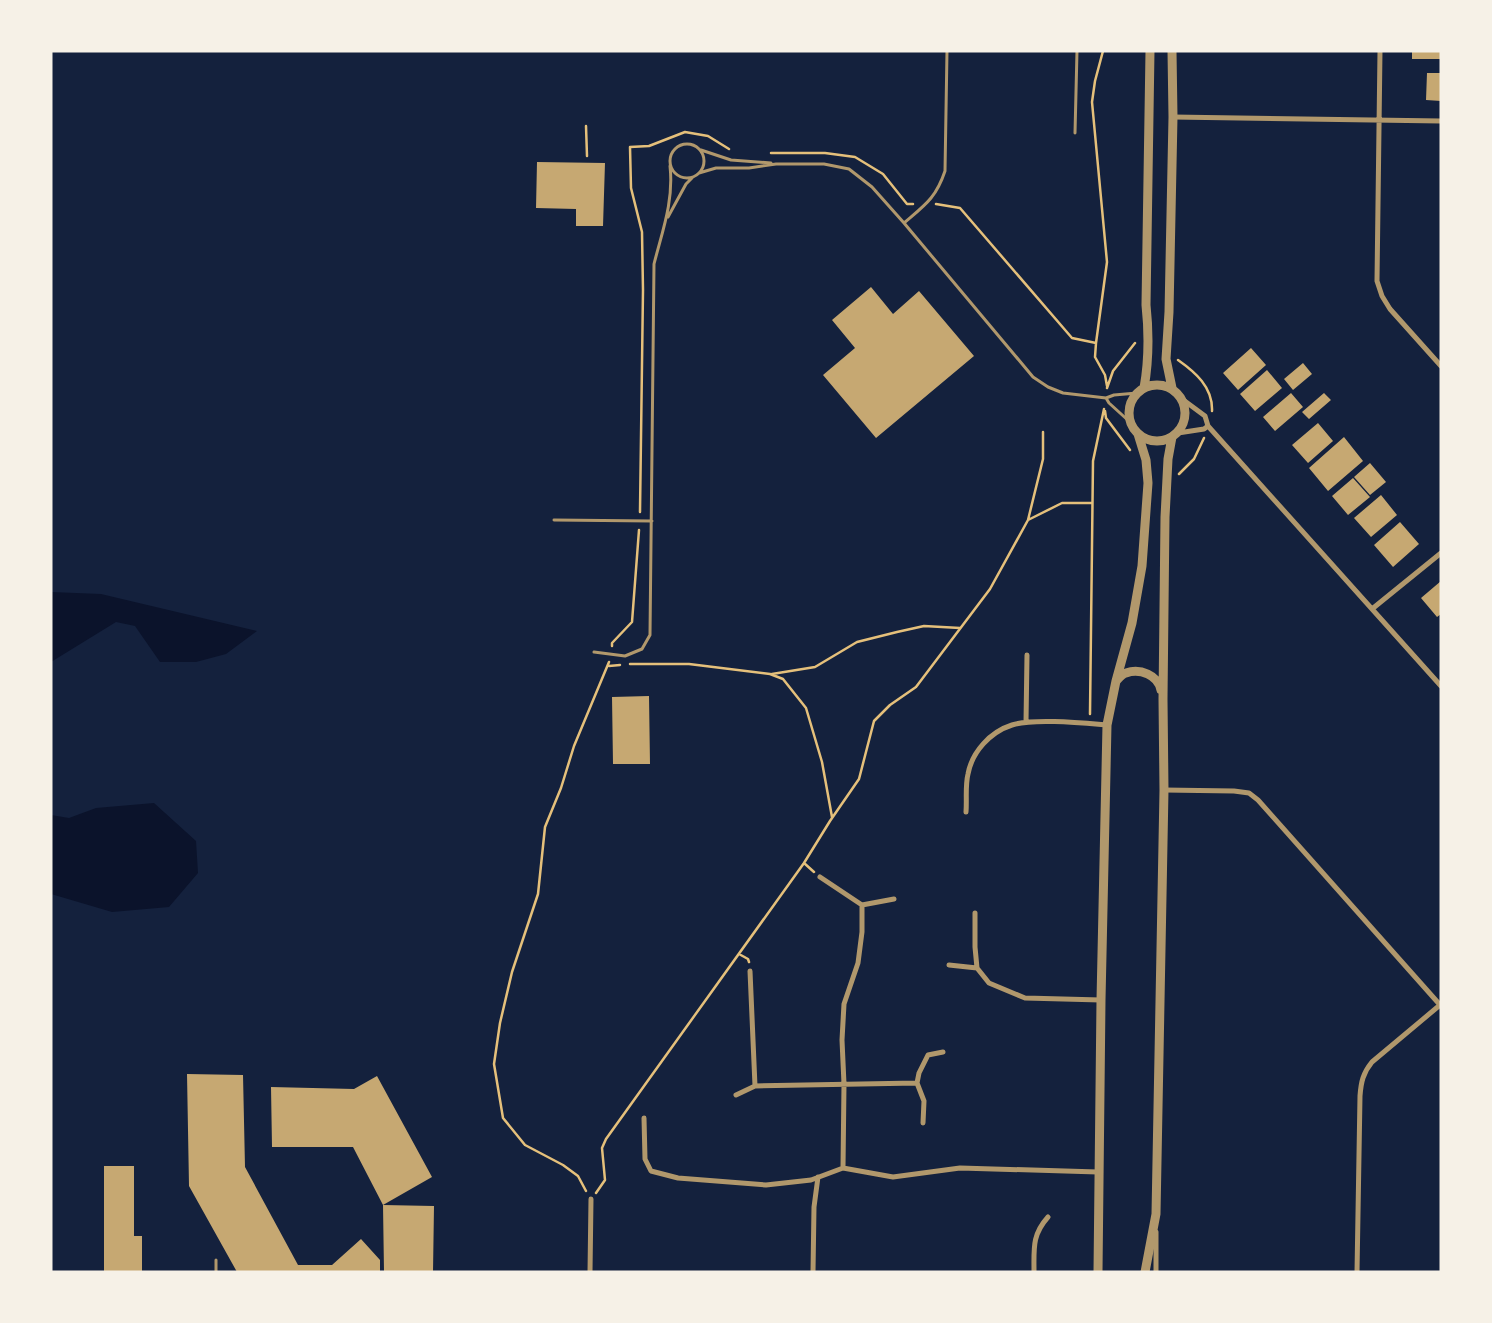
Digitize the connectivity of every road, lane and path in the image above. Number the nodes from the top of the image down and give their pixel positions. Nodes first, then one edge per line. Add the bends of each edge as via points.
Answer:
1 (947, 51) edge
2 (1077, 51) edge
3 (1103, 51) edge
4 (1150, 51) edge
5 (1172, 51) edge
6 (1380, 51) edge
7 (1173, 117) junction
8 (1379, 120) junction
9 (1441, 121) edge
10 (586, 126) dead end
11 (1075, 133) dead end
12 (700, 150) junction
13 (735, 152) dead end
14 (771, 153) dead end
15 (587, 156) dead end
16 (776, 164) junction
17 (670, 166) junction
18 (699, 173) junction
19 (695, 176) junction
20 (928, 202) junction
21 (666, 220) junction
22 (904, 223) junction
23 (1137, 341) dead end
24 (1096, 343) junction
25 (1175, 357) dead end
26 (1441, 366) edge
27 (1172, 388) junction
28 (1140, 390) junction
29 (1106, 398) junction
30 (1182, 399) junction
31 (1212, 414) dead end
32 (1131, 423) junction
33 (1208, 426) junction
34 (1043, 432) dead end
35 (1138, 434) junction
36 (1175, 435) junction
37 (1204, 441) dead end
38 (1132, 454) dead end
39 (1186, 467) dead end
40 (1092, 503) junction
41 (554, 520) dead end
42 (1028, 520) junction
43 (640, 521) junction
44 (652, 521) junction
45 (1441, 553) edge
46 (1372, 609) junction
47 (960, 628) junction
48 (594, 652) dead end
49 (610, 654) junction
50 (1027, 655) dead end
51 (609, 666) junction
52 (770, 674) junction
53 (1116, 681) junction
54 (1441, 686) edge
55 (1163, 699) junction
56 (1026, 722) junction
57 (1090, 723) junction
58 (1107, 725) junction
59 (1164, 790) junction
60 (966, 812) dead end
61 (832, 817) junction
62 (820, 877) dead end
63 (894, 899) dead end
64 (862, 905) junction
65 (975, 913) dead end
66 (949, 965) dead end
67 (977, 968) junction
68 (750, 971) dead end
69 (1101, 1000) junction
70 (1440, 1006) edge
71 (943, 1052) dead end
72 (917, 1083) junction
73 (844, 1084) junction
74 (755, 1086) junction
75 (736, 1095) dead end
76 (644, 1118) dead end
77 (923, 1123) dead end
78 (843, 1168) junction
79 (1098, 1172) junction
80 (818, 1177) junction
81 (591, 1199) junction
82 (1156, 1214) junction
83 (1048, 1217) dead end
84 (216, 1260) dead end
85 (216, 1272) edge
86 (590, 1272) edge
87 (813, 1272) edge
88 (1034, 1272) edge
89 (1098, 1272) edge
90 (1145, 1272) edge
91 (1156, 1272) edge
92 (1357, 1272) edge

1 - 20 lane via 945,171 940,188
2 - 11 lane
3 - 24 path via 1092,102 1107,249
4 - 28 street via 1146,305 1149,327 1148,359
5 - 7 street
6 - 8 street
7 - 8 street
7 - 27 street via 1166,359
8 - 9 street
8 - 26 street via 1377,281 1390,309
10 - 15 path
12 - 16 lane via 731,160
12 - 17 lane via 690,144 678,146 670,155
12 - 18 lane via 704,164
13 - 43 path via 708,136 684,132 649,146 630,147 631,188 642,232
14 - 20 path via 825,153 855,157 883,174 908,204
16 - 18 lane via 716,168
16 - 22 lane via 824,164 849,169 872,187
17 - 19 lane via 680,177
17 - 21 lane via 671,188
18 - 19 lane
19 - 21 lane via 686,184
20 - 22 lane
20 - 24 path via 960,208 1072,338
21 - 44 lane via 654,264
22 - 29 lane via 1033,377 1063,393
23 - 24 path via 1113,371 1107,387 1095,357
25 - 31 path via 1205,386
27 - 28 street via 1158,384
27 - 30 street
28 - 29 lane
28 - 32 street via 1129,410
29 - 32 lane
30 - 33 street via 1203,413
30 - 36 street via 1185,420
32 - 35 street
33 - 36 street
33 - 46 street
34 - 42 path via 1043,460
35 - 36 street via 1151,441
35 - 53 street via 1146,460 1148,483 1142,566 1132,623
36 - 55 street via 1168,459 1165,517
37 - 39 path
38 - 40 path via 1106,418 1104,407 1093,461
40 - 42 path via 1062,503
40 - 57 path
41 - 43 lane
42 - 47 path via 990,589
43 - 44 lane
43 - 49 path via 632,622 612,643
44 - 49 lane via 650,635 642,649 624,656
45 - 46 street
46 - 54 street
47 - 52 path via 924,626 897,632 857,642 815,667
47 - 61 path via 916,687 874,721 859,779
48 - 49 lane
49 - 51 path
50 - 56 street
51 - 52 path via 688,664
51 - 81 path via 574,746 545,827 538,894 512,972 494,1064 503,1118 525,1145 578,1176
52 - 61 path via 782,679 806,708 822,762
53 - 55 street via 1125,673 1149,674 1156,678
53 - 58 street
55 - 59 street
56 - 57 street
56 - 60 street via 998,730 974,757 967,775
57 - 58 street
58 - 69 street
59 - 70 street via 1234,791 1249,793 1258,800
59 - 82 street
61 - 81 path via 804,864 606,1139 602,1148 605,1180
62 - 64 street
63 - 64 street
64 - 73 street via 858,964 844,1004
65 - 67 street
66 - 67 street
67 - 69 street via 989,983 1024,998
68 - 74 street
69 - 79 street
70 - 92 street via 1372,1062 1360,1084
71 - 72 street via 928,1055
72 - 73 street
72 - 77 street via 924,1101
73 - 74 street
73 - 78 street
74 - 75 street
76 - 80 street via 645,1159 651,1171 678,1178 766,1185
78 - 79 street via 893,1177 960,1168
78 - 80 street
79 - 89 street
80 - 87 street
81 - 86 street
82 - 90 street
82 - 91 street
83 - 88 street via 1038,1228
84 - 85 lane

